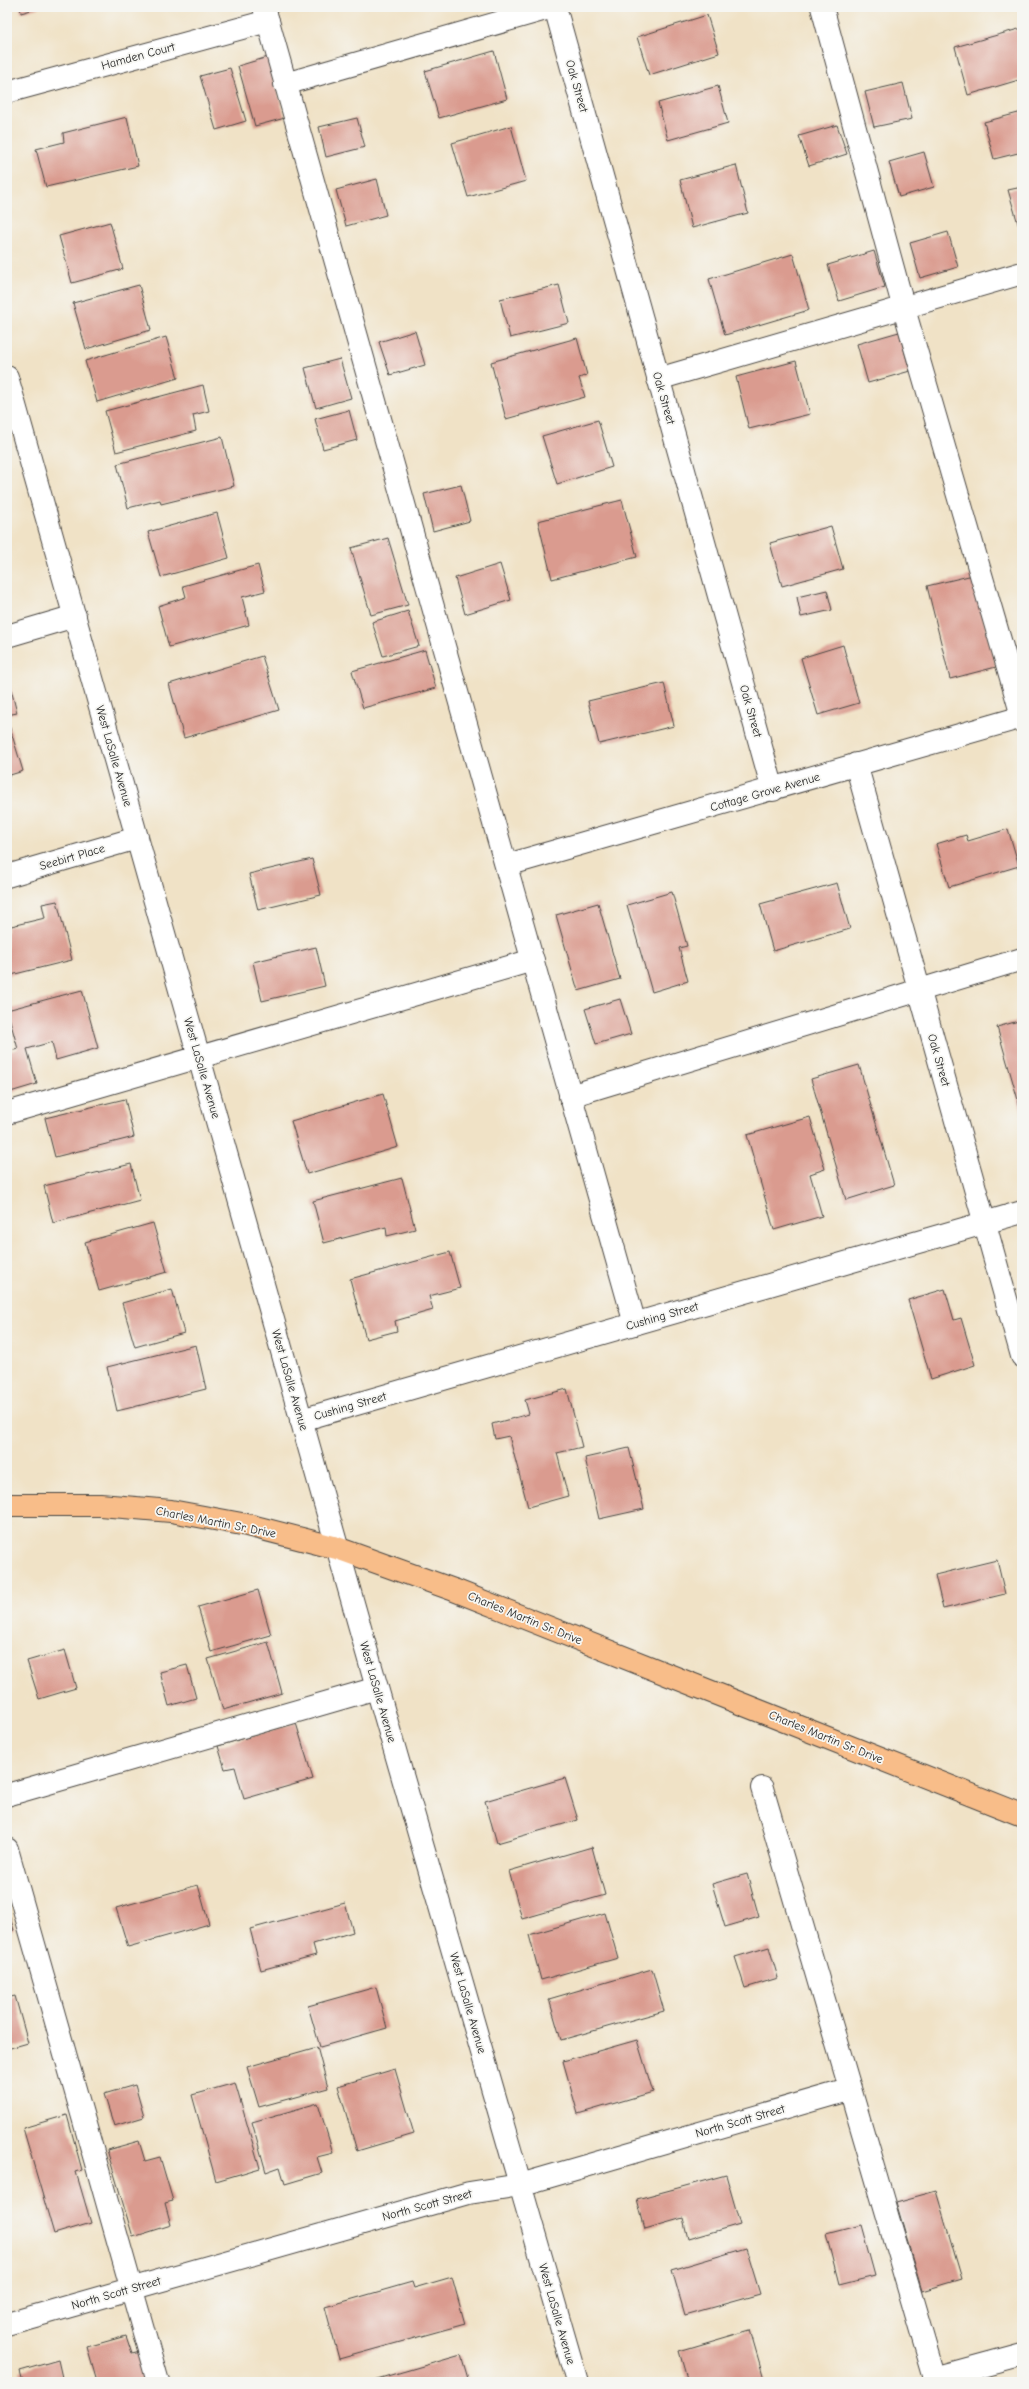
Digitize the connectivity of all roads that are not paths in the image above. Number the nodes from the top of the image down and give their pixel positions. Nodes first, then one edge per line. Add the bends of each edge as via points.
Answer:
1 (554, 7) edge
2 (822, 7) edge
3 (266, 14) edge
4 (286, 84) junction
5 (7, 92) edge
6 (1022, 273) edge
7 (904, 309) junction
8 (7, 377) edge
9 (658, 379) junction
10 (75, 616) junction
11 (7, 636) edge
12 (1022, 717) edge
13 (856, 764) junction
14 (773, 790) junction
15 (137, 838) junction
16 (507, 865) junction
17 (7, 876) edge
18 (1022, 959) edge
19 (533, 960) junction
20 (919, 990) junction
21 (199, 1058) junction
22 (570, 1096) junction
23 (7, 1113) edge
24 (1022, 1212) edge
25 (985, 1223) junction
26 (635, 1324) junction
27 (1022, 1356) edge
28 (301, 1420) junction
29 (7, 1505) edge
30 (337, 1548) junction
31 (377, 1688) junction
32 (762, 1788) dead end
33 (7, 1795) edge
34 (1022, 1815) edge
35 (7, 1849) edge
36 (848, 2090) junction
37 (520, 2185) junction
38 (132, 2289) junction
39 (7, 2324) edge
40 (1022, 2354) edge
41 (935, 2380) edge
42 (158, 2382) edge
43 (577, 2382) edge

1 - 4 street
1 - 9 street, Oak Street
2 - 7 street
3 - 4 street
3 - 5 street, Hamden Court
4 - 16 street
6 - 7 street
7 - 9 street
7 - 12 street
8 - 10 street, West LaSalle Avenue
9 - 14 street, Oak Street
10 - 11 street
10 - 15 street, West LaSalle Avenue
12 - 13 street, Cottage Grove Avenue
13 - 14 street, Cottage Grove Avenue
13 - 20 street, Oak Street
14 - 16 street, Cottage Grove Avenue
15 - 17 street, Seebirt Place
15 - 21 street, West LaSalle Avenue
16 - 19 street
18 - 20 street
19 - 21 street
19 - 22 street
20 - 22 street
20 - 25 street, Oak Street
21 - 23 street
21 - 28 street, West LaSalle Avenue
22 - 26 street
24 - 25 street, Cushing Street
25 - 26 street, Cushing Street
25 - 27 street, Oak Street
26 - 28 street, Cushing Street
28 - 30 street, West LaSalle Avenue
29 - 30 main road, Charles Martin Sr. Drive via 100,1505 170,1511 247,1525
30 - 31 street, West LaSalle Avenue
30 - 34 main road, Charles Martin Sr. Drive via 454,1590
31 - 33 street
31 - 37 street, West LaSalle Avenue
32 - 36 street
35 - 38 street
36 - 37 street, North Scott Street
36 - 41 street
37 - 38 street, North Scott Street via 469,2193
37 - 43 street, West LaSalle Avenue
38 - 39 street, North Scott Street
38 - 42 street
40 - 41 street

